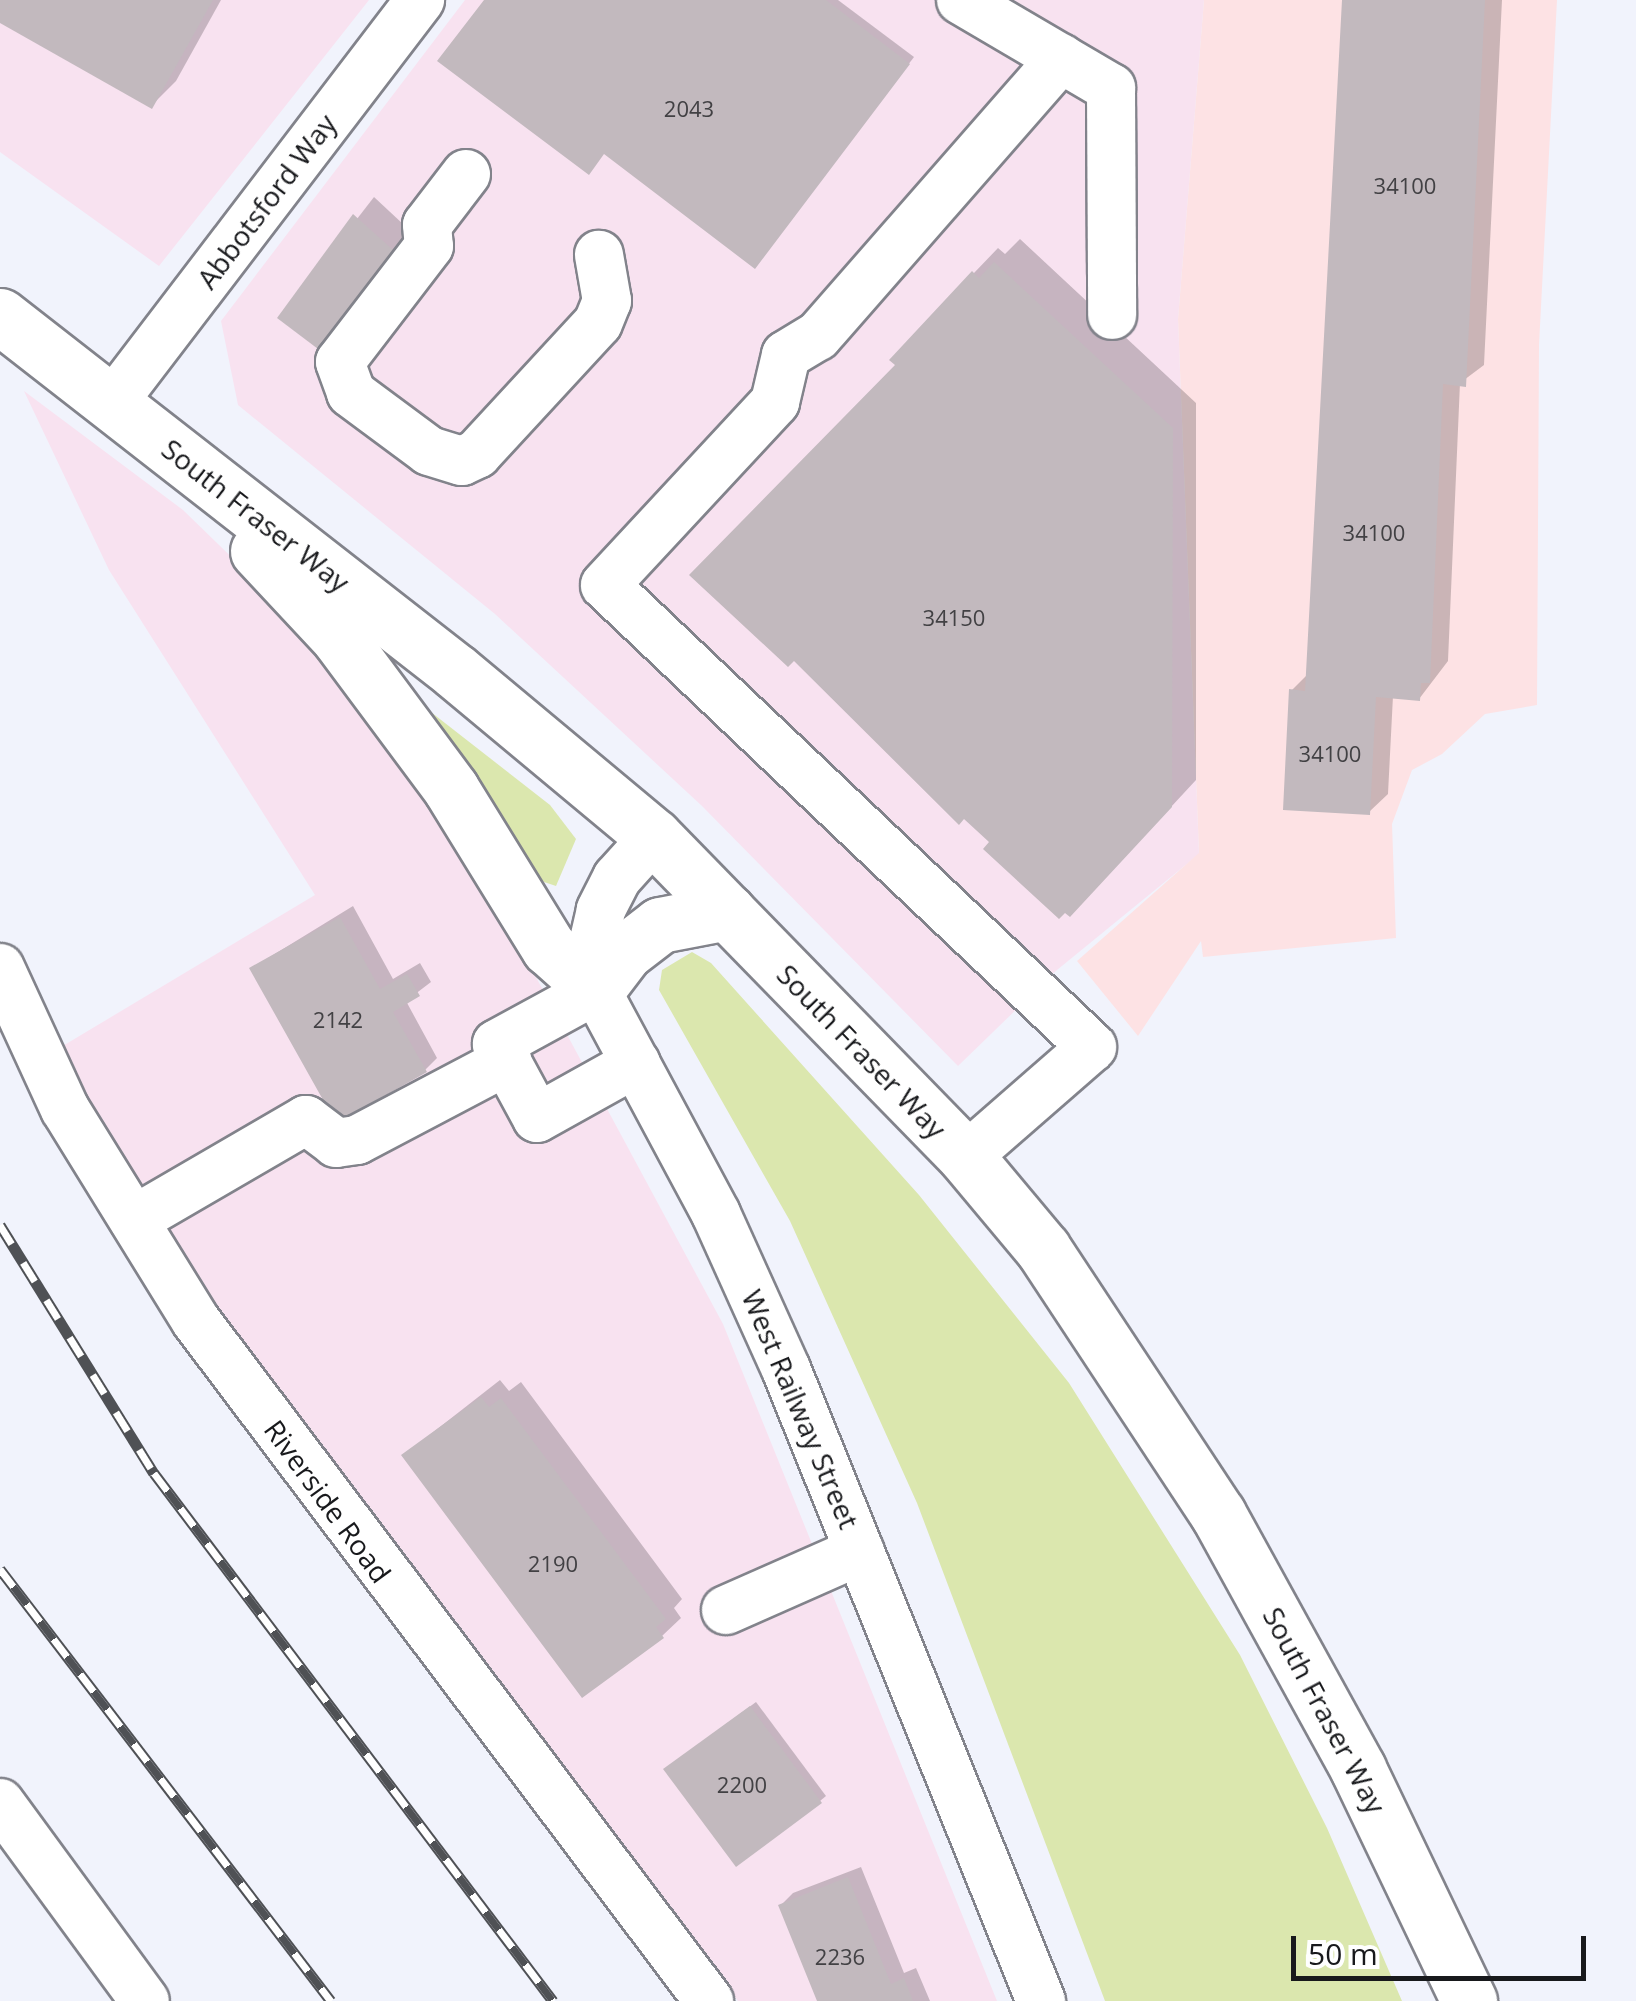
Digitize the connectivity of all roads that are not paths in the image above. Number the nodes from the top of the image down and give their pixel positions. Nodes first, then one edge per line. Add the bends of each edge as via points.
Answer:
1 (420, 0) edge
2 (962, 0) edge
3 (1061, 58) junction
4 (466, 174) dead end
5 (599, 255) dead end
6 (1112, 315) dead end
7 (0, 316) edge
8 (113, 402) junction
9 (654, 837) junction
10 (728, 912) junction
11 (0, 968) edge
12 (596, 990) junction
13 (502, 1053) junction
14 (636, 1063) junction
15 (966, 1157) junction
16 (134, 1220) junction
17 (860, 1551) junction
18 (726, 1610) dead end
19 (0, 1803) edge
20 (145, 2001) edge
21 (709, 2001) edge
22 (1041, 2001) edge
23 (1469, 2001) edge

1 - 8 street, Abbotsford Way
2 - 3 street
3 - 6 street via 1111,88
3 - 15 street via 818,336 786,355 775,402 606,586 1092,1048
4 - 5 street via 345,351 341,379 429,451 462,461 477,454 598,323 607,300
7 - 8 main road, South Fraser Way
8 - 9 main road, South Fraser Way
8 - 12 main road via 339,638 451,789 549,948
9 - 10 main road, South Fraser Way
9 - 12 street, West Railway Street via 618,878 601,910 592,948
10 - 12 main road via 660,925 625,952
10 - 15 main road, South Fraser Way
11 - 16 street, Riverside Road via 66,1108
12 - 13 street
12 - 14 street, West Railway Street
13 - 14 street via 537,1118
13 - 16 street via 358,1140 320,1137 306,1120
14 - 17 street, West Railway Street via 724,1231
15 - 23 main road, South Fraser Way via 1043,1249 1218,1514 1358,1769
16 - 21 street, Riverside Road via 196,1320 372,1561
17 - 18 street
17 - 22 street, West Railway Street
19 - 20 street

